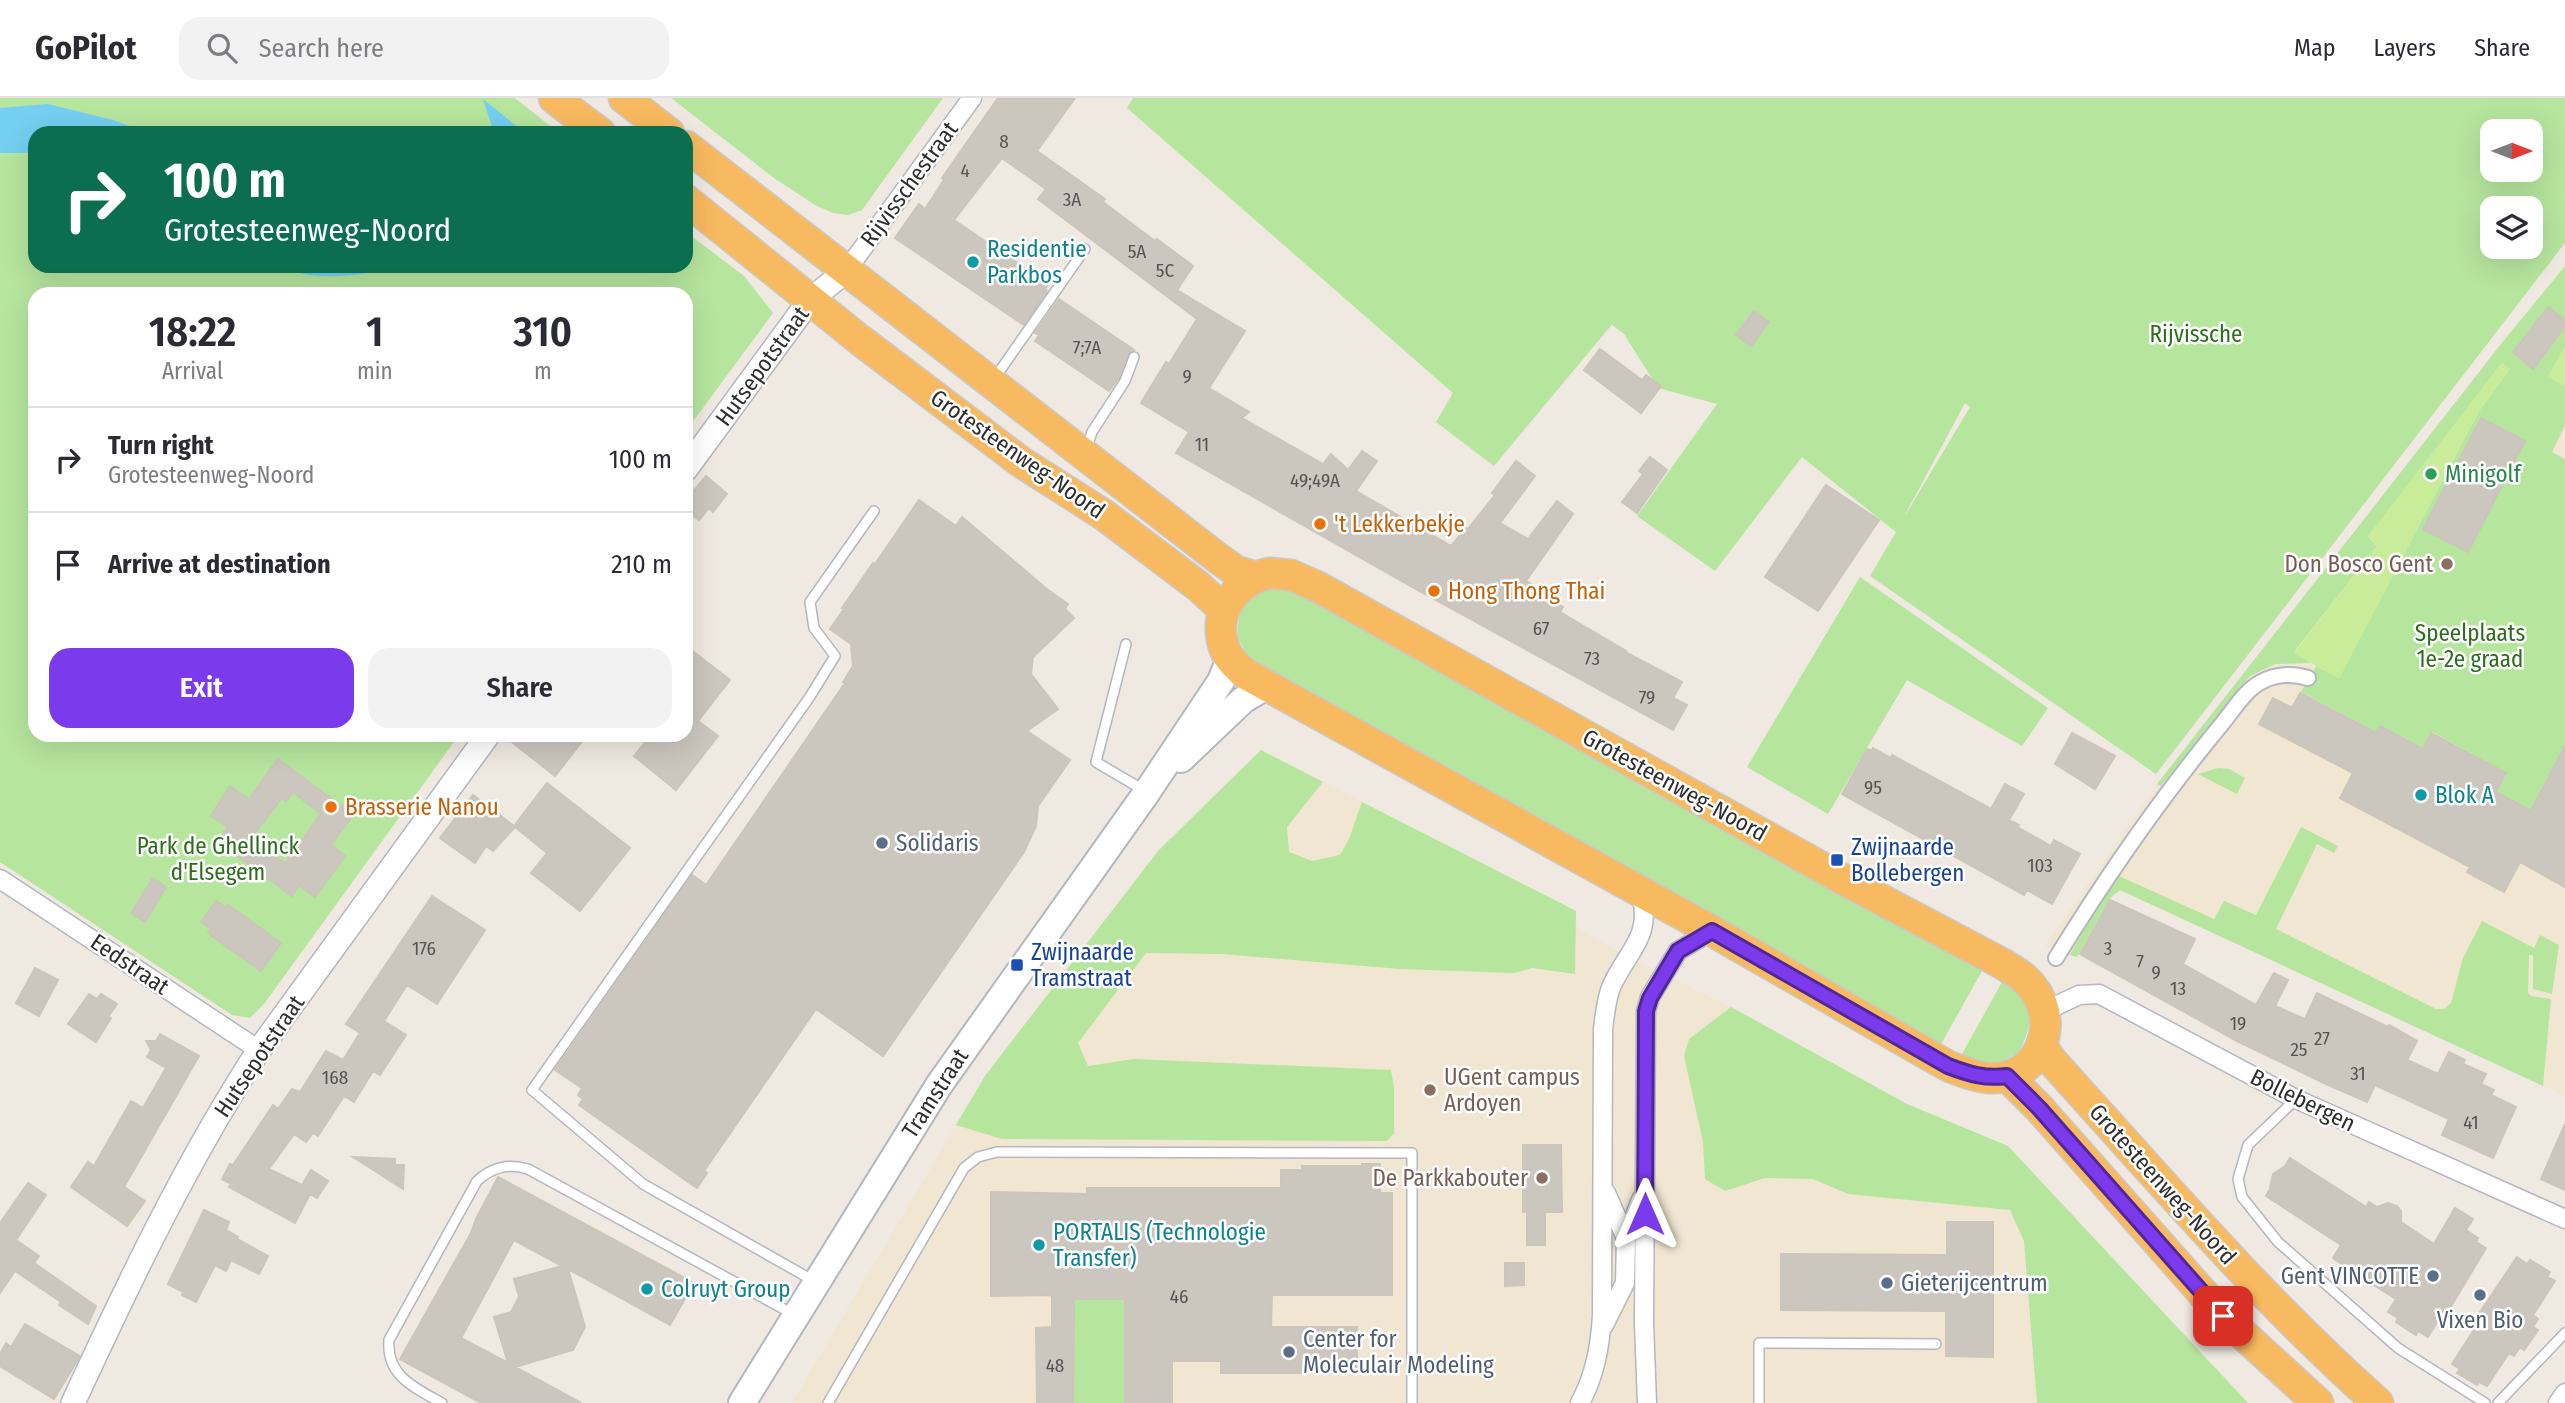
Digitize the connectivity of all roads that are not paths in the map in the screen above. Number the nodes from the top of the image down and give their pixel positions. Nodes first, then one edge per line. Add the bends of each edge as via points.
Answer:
1 (554, 98) edge
2 (624, 98) edge
3 (972, 98) edge
4 (591, 126) edge
5 (660, 126) edge
6 (693, 151) edge
7 (693, 205) edge
8 (1085, 249) dead end
9 (846, 271) junction
10 (810, 300) junction
11 (1134, 357) dead end
12 (991, 383) junction
13 (1084, 455) junction
14 (693, 459) edge
15 (874, 511) dead end
16 (1255, 577) junction
17 (1224, 610) junction
18 (1126, 644) dead end
19 (1230, 659) junction
20 (2308, 678) dead end
21 (1266, 686) junction
22 (483, 742) edge
23 (1144, 795) junction
24 (0, 878) edge
25 (1641, 892) junction
26 (1712, 931) junction
27 (2056, 958) dead end
28 (2045, 1011) junction
29 (2043, 1048) junction
30 (259, 1050) junction
31 (2007, 1076) junction
32 (2296, 1099) junction
33 (1602, 1184) junction
34 (1645, 1190) junction
35 (2565, 1219) edge
36 (1626, 1238) junction
37 (816, 1282) junction
38 (1625, 1283) junction
39 (795, 1315) junction
40 (1644, 1323) junction
41 (1601, 1331) junction
42 (2565, 1334) edge
43 (1936, 1344) dead end
44 (2565, 1393) edge
45 (1411, 1401) edge
46 (74, 1403) edge
47 (442, 1403) edge
48 (742, 1403) edge
49 (828, 1403) edge
50 (1422, 1403) edge
51 (1580, 1403) edge
52 (1647, 1403) edge
53 (1759, 1403) edge
54 (2318, 1403) edge
55 (2378, 1403) edge
56 (2485, 1403) edge
57 (2498, 1403) edge
58 (2557, 1403) edge

1 - 4 highway
2 - 5 highway
3 - 9 street, Rijvisschestraat
6 - 9 highway, Grotesteenweg-Noord
7 - 10 highway, Grotesteenweg-Noord
8 - 12 lane
9 - 10 street, Hutsepotstraat
9 - 12 highway, Grotesteenweg-Noord
10 - 14 street, Hutsepotstraat
10 - 17 highway, Grotesteenweg-Noord via 1021,462 1104,514
11 - 13 lane
12 - 13 highway, Grotesteenweg-Noord
13 - 16 highway, Grotesteenweg-Noord via 1236,571
15 - 37 lane via 810,602 814,628 835,656 532,1090 643,1184
16 - 17 highway via 1239,587
16 - 28 highway, Grotesteenweg-Noord via 1291,575 1318,587 2003,964 2026,979
17 - 19 highway via 1222,638
18 - 23 lane via 1096,762
19 - 21 highway
19 - 23 main road, Tramstraat via 1221,681
20 - 27 street via 2278,676 2253,687 2188,765
21 - 23 main road, Tramstraat via 1243,701
21 - 25 highway
22 - 30 street, Hutsepotstraat
23 - 37 main road, Tramstraat via 939,1084
24 - 30 street, Eedstraat
25 - 26 highway
25 - 33 street via 1643,930 1611,987 1602,1029
26 - 31 highway via 1948,1066 1974,1076
26 - 34 street via 1678,951 1646,1011
28 - 29 highway
28 - 32 street, Bollebergen via 2079,995 2099,994
29 - 31 highway via 2031,1064
29 - 55 highway, Grotesteenweg-Noord via 2262,1293
30 - 46 street, Hutsepotstraat via 189,1166
31 - 54 highway, Grotesteenweg-Noord via 2223,1316
32 - 35 street, Bollebergen
32 - 56 lane via 2248,1145 2238,1179 2242,1197 2278,1242 2399,1348
33 - 36 street
33 - 41 street
34 - 36 street
34 - 40 street
36 - 38 street
37 - 39 main road, Tramstraat
38 - 40 street
38 - 41 street
39 - 47 lane via 528,1169 496,1168 477,1181 389,1340 390,1359 400,1378
39 - 48 main road, Tramstraat
40 - 52 street
41 - 51 street via 1599,1351
42 - 57 lane
43 - 53 lane via 1759,1343
44 - 58 street
45 - 49 lane via 1412,1153 997,1152 978,1157 964,1168
45 - 50 lane

